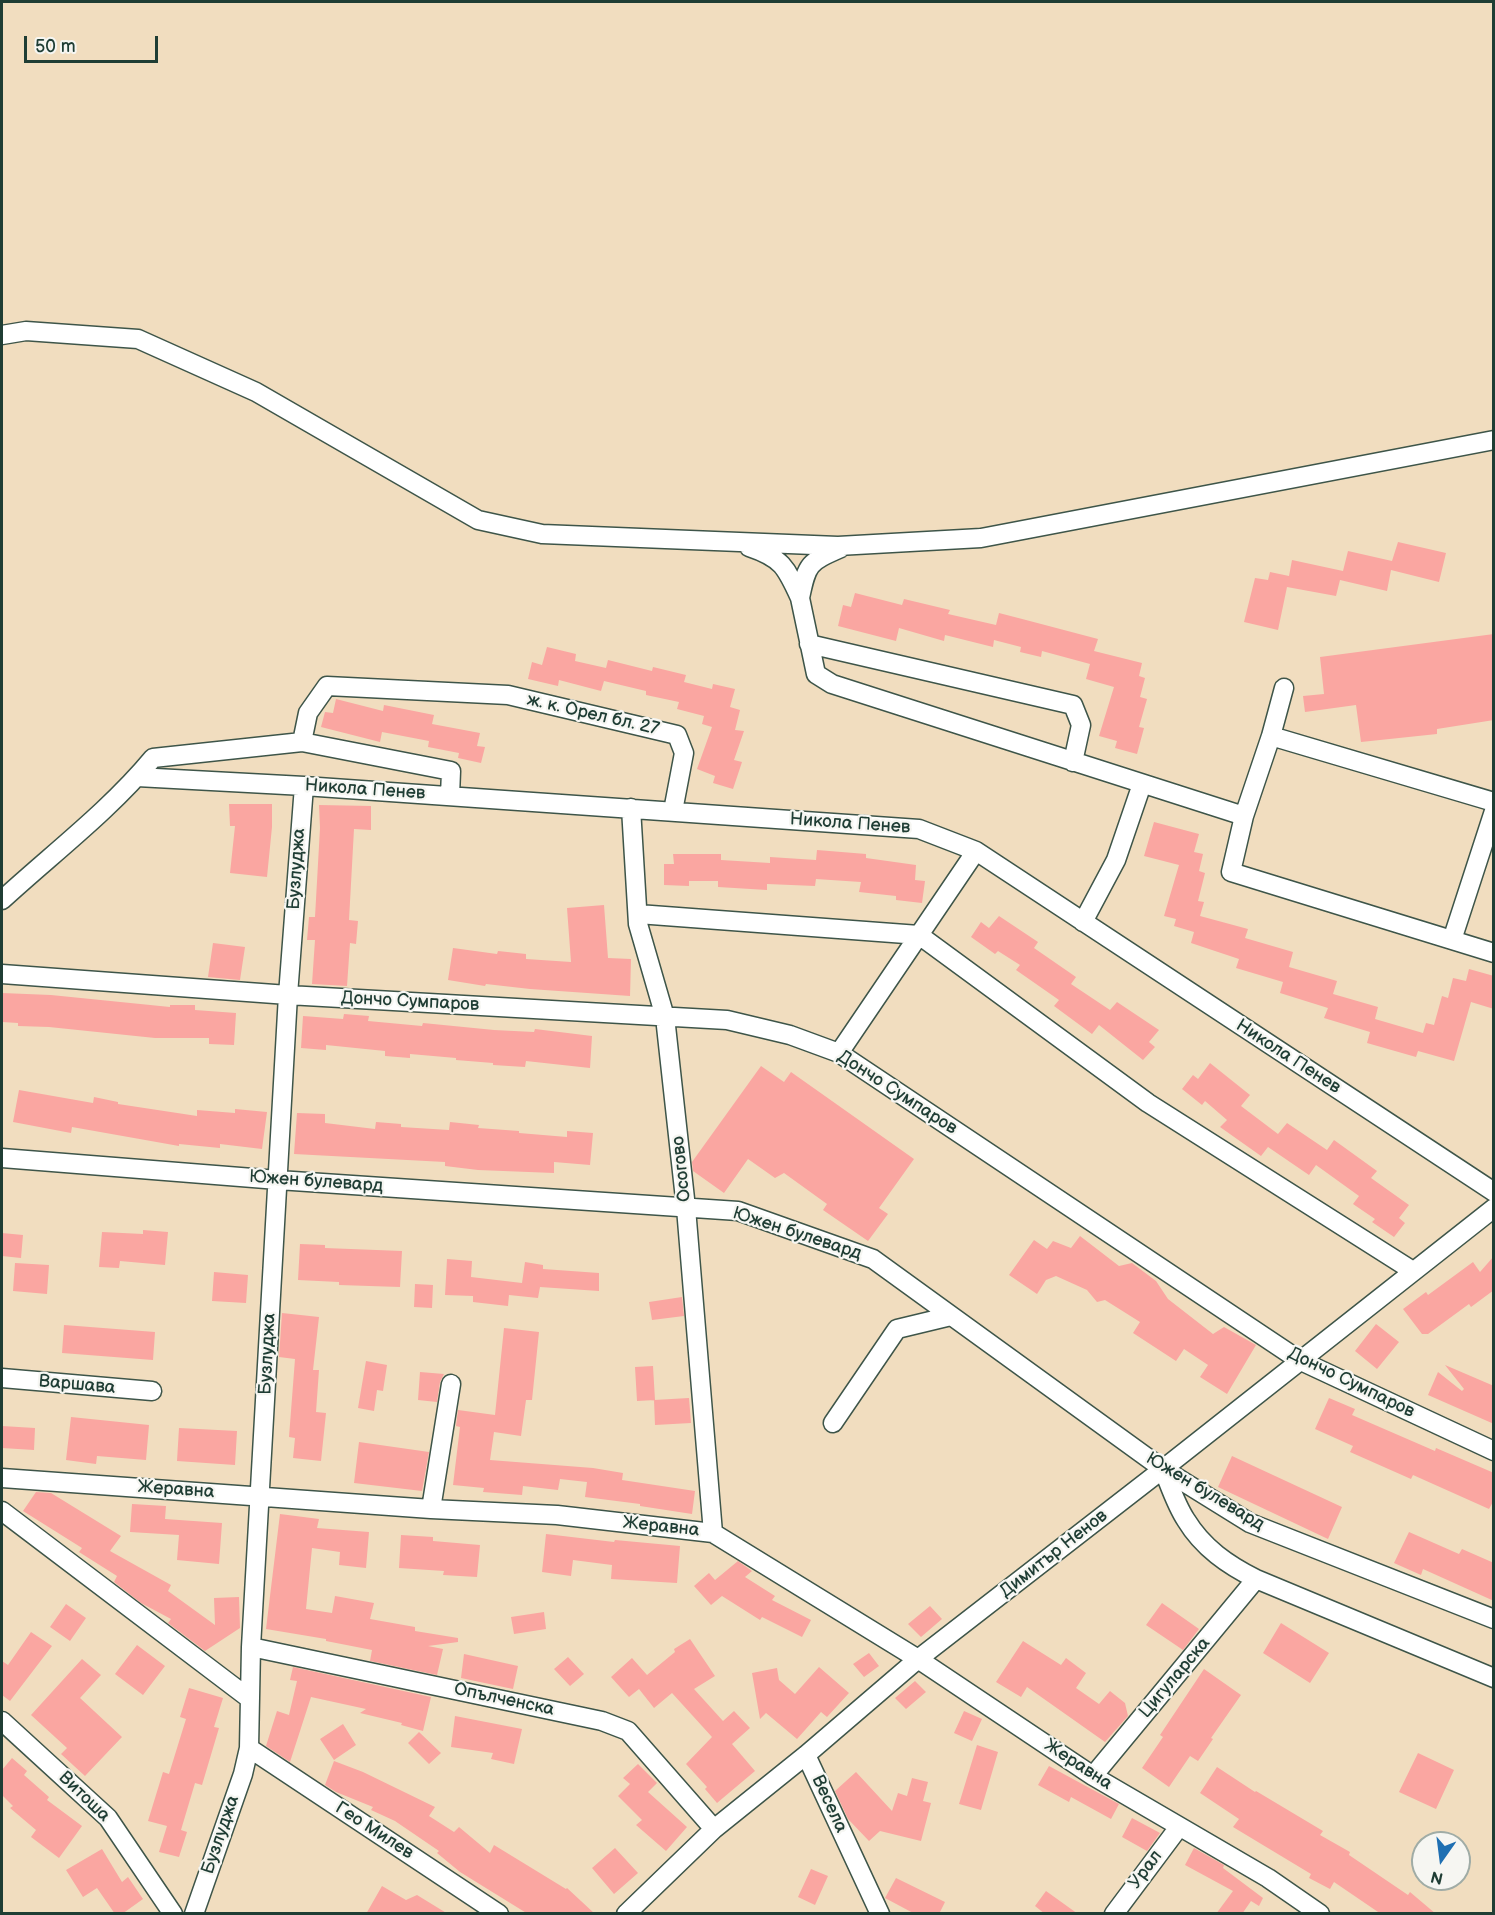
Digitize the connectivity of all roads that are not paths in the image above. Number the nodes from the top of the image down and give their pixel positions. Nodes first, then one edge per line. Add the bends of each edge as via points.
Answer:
1 (2, 335) edge
2 (1494, 440) edge
3 (730, 542) junction
4 (849, 546) junction
5 (800, 598) junction
6 (809, 644) junction
7 (1284, 688) dead end
8 (1271, 736) junction
9 (302, 742) junction
10 (1073, 762) junction
11 (137, 777) junction
12 (1142, 784) junction
13 (304, 786) junction
14 (450, 796) junction
15 (1494, 802) edge
16 (631, 808) junction
17 (1494, 811) edge
18 (673, 812) junction
19 (1244, 816) junction
20 (976, 851) junction
21 (2, 900) edge
22 (638, 914) junction
23 (1083, 922) junction
24 (919, 935) junction
25 (1452, 940) junction
26 (1494, 953) edge
27 (2, 974) edge
28 (288, 995) junction
29 (665, 1017) junction
30 (839, 1053) junction
31 (2, 1158) edge
32 (278, 1180) junction
33 (1494, 1192) edge
34 (686, 1208) junction
35 (1494, 1208) edge
36 (1413, 1271) junction
37 (951, 1316) junction
38 (1299, 1360) junction
39 (2, 1378) edge
40 (451, 1384) dead end
41 (152, 1391) dead end
42 (833, 1422) dead end
43 (1494, 1451) edge
44 (1163, 1469) junction
45 (2, 1478) edge
46 (260, 1496) junction
47 (431, 1509) junction
48 (2, 1511) edge
49 (713, 1533) junction
50 (1257, 1580) junction
51 (1494, 1619) edge
52 (251, 1647) junction
53 (918, 1659) junction
54 (1494, 1678) edge
55 (250, 1699) junction
56 (2, 1721) edge
57 (249, 1748) junction
58 (806, 1755) junction
59 (1093, 1776) junction
60 (1179, 1827) junction
61 (714, 1829) junction
62 (173, 1914) edge
63 (194, 1914) edge
64 (499, 1914) edge
65 (626, 1914) edge
66 (880, 1914) edge
67 (1114, 1914) edge
68 (1320, 1914) edge

1 - 3 street via 26,331 138,339 256,392 478,520 542,534
2 - 4 street via 981,538
3 - 4 street
3 - 5 street via 771,555 789,574
4 - 5 street via 818,558 805,572
5 - 6 street
6 - 10 street via 816,674 832,684
6 - 10 street via 1073,705 1081,725
7 - 8 street
8 - 15 street
8 - 19 street
9 - 11 street via 153,758
9 - 14 street via 451,771
9 - 18 street, ж. к. Орел бл. 27 via 308,713 327,686 508,695 677,735 684,753
10 - 12 street
11 - 13 street, Никола Пенев
11 - 21 street
12 - 19 street
12 - 23 street via 1116,860
13 - 14 street, Никола Пенев
13 - 28 street, Бузлуджа
14 - 16 street, Никола Пенев
16 - 18 street, Никола Пенев
16 - 22 street, Осогово
17 - 25 street
18 - 20 street, Никола Пенев via 919,829
19 - 25 street via 1231,872
20 - 23 street, Никола Пенев
20 - 24 street
22 - 24 street
22 - 29 street, Осогово
23 - 33 street, Никола Пенев
24 - 30 street
24 - 36 street via 1148,1103
25 - 26 street
27 - 28 street, Дончо Сумпаров
28 - 29 street, Дончо Сумпаров
28 - 32 street, Бузлуджа
29 - 30 street, Дончо Сумпаров via 727,1020 790,1035
29 - 34 street, Осогово
30 - 38 street, Дончо Сумпаров
31 - 32 street, Южен булевард
32 - 34 street, Южен булевард
32 - 46 street, Бузлуджа
34 - 37 street, Южен булевард via 738,1211 873,1259
34 - 49 street, Осогово
35 - 36 street, Димитър Ненов
36 - 38 street, Димитър Ненов
37 - 42 street via 897,1329
37 - 44 street, Южен булевард
38 - 43 street, Дончо Сумпаров
38 - 44 street, Димитър Ненов
39 - 41 street, Варшава
40 - 47 street
44 - 50 street via 1186,1521 1206,1545 1228,1564
44 - 51 street, Южен булевард via 1250,1523
44 - 53 street, Димитър Ненов
45 - 46 street, Жеравна
46 - 47 street, Жеравна
46 - 52 street, Бузлуджа
47 - 49 street, Жеравна via 557,1515
48 - 55 street
49 - 53 street, Жеравна
50 - 54 street
50 - 59 street, Цигуларска
52 - 55 street, Бузлуджа
52 - 61 street, Опълченска via 602,1721 628,1731
53 - 58 street, Димитър Ненов
53 - 59 street, Жеравна
55 - 57 street, Бузлуджа
56 - 62 street, Витоша via 108,1818
57 - 63 street, Бузлуджа
57 - 64 street, Гео Милев
58 - 61 street, Димитър Ненов
58 - 66 street, Весела
59 - 60 street, Жеравна
60 - 67 street, Урал
60 - 68 street, Жеравна via 1268,1878
61 - 65 street, Димитър Ненов

